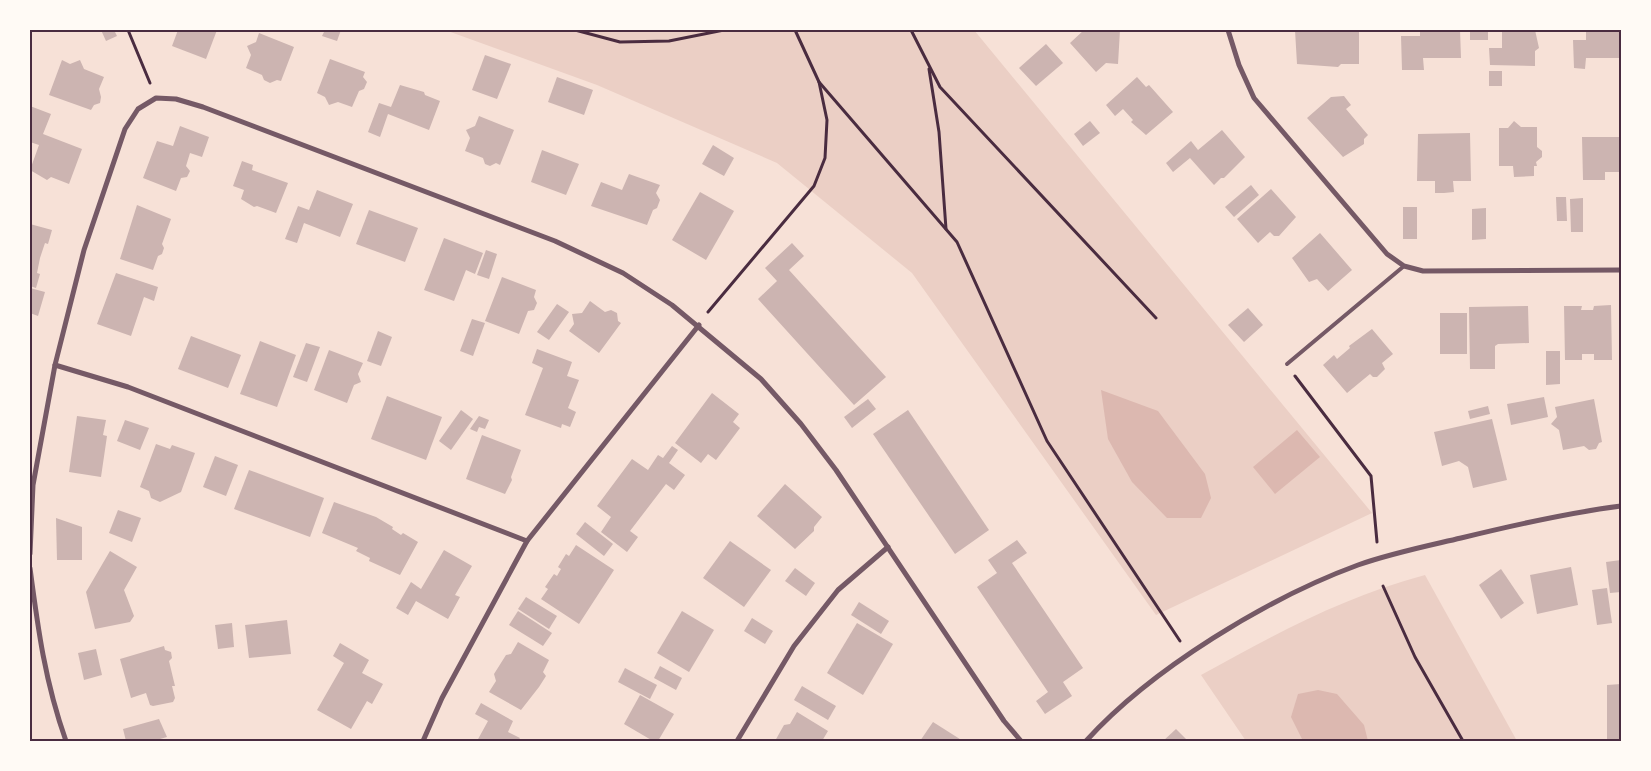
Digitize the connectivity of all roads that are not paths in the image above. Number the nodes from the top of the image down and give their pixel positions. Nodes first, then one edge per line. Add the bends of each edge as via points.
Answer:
1 (1228, 30) edge
2 (1404, 266) junction
3 (1621, 270) edge
4 (698, 326) junction
5 (1286, 364) road end
6 (55, 365) junction
7 (1621, 506) edge
8 (527, 541) junction
9 (888, 547) junction
10 (30, 554) edge
11 (30, 568) edge
12 (66, 741) edge
13 (423, 741) edge
14 (737, 741) edge
15 (1021, 741) edge
16 (1086, 741) edge

1 - 2 street via 1238,65 1254,98 1363,228 1387,254
2 - 3 street via 1423,271
2 - 5 lane
4 - 6 street via 623,273 555,242 203,107 176,99 156,98 138,109 125,129 84,250
4 - 8 street
4 - 9 street via 761,379 801,424
6 - 8 street via 128,387
6 - 10 street via 33,485
7 - 16 street via 1573,513 1402,552 1358,565 1301,589 1196,650 1146,686
8 - 13 street via 442,698
9 - 14 street via 838,590 794,646
9 - 15 street via 1004,721
11 - 12 street via 40,649 52,702

